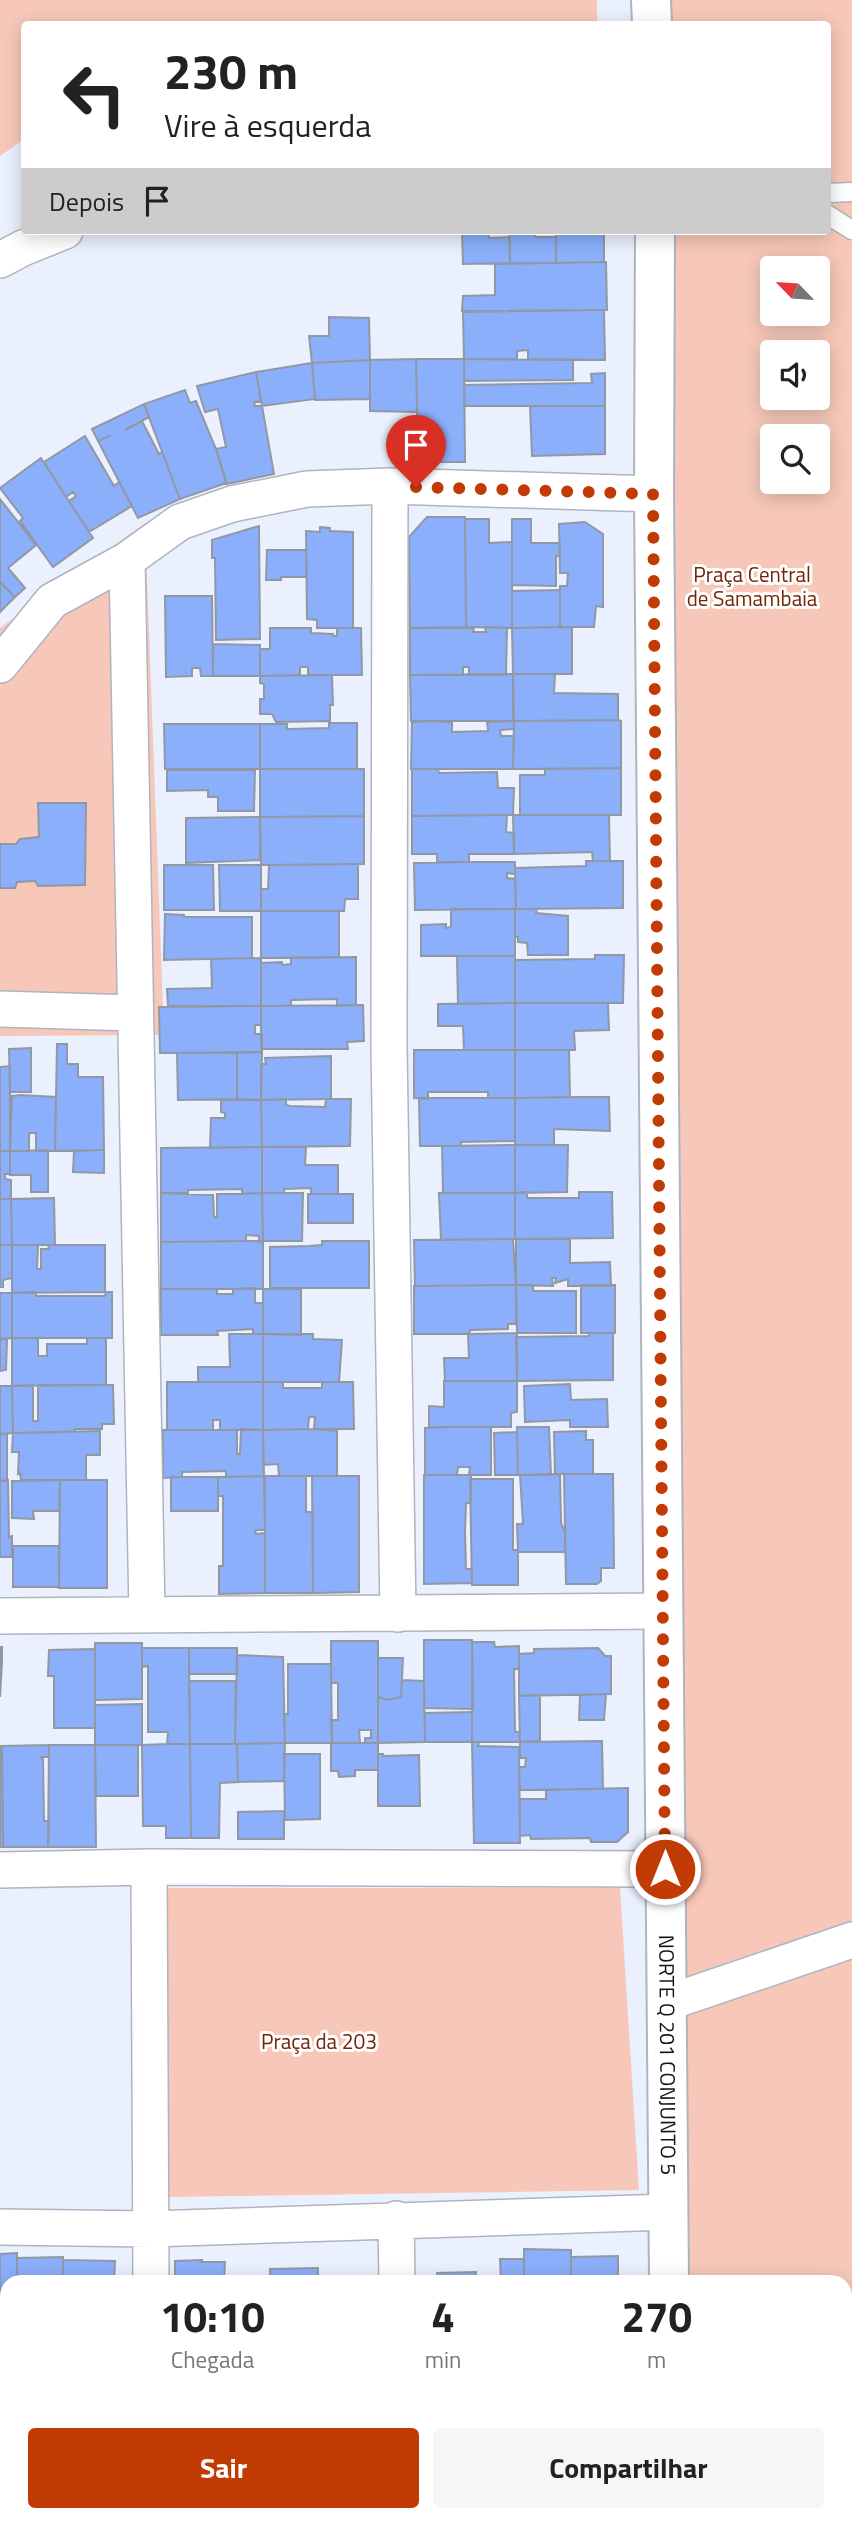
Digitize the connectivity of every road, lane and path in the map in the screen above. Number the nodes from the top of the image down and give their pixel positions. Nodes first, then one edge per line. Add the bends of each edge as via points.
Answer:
1 (651, 0) edge
2 (652, 21) edge
3 (852, 192) edge
4 (831, 193) edge
5 (831, 217) edge
6 (852, 230) edge
7 (54, 235) edge
8 (655, 235) edge
9 (0, 260) edge
10 (390, 486) junction
11 (653, 494) junction
12 (127, 560) junction
13 (0, 665) edge
14 (0, 1009) edge
15 (134, 1013) junction
16 (663, 1611) junction
17 (147, 1614) junction
18 (398, 1614) junction
19 (0, 1616) edge
20 (149, 1867) junction
21 (665, 1869) junction
22 (0, 1870) edge
23 (852, 1940) edge
24 (667, 2003) junction
25 (668, 2212) junction
26 (396, 2219) junction
27 (0, 2228) edge
28 (151, 2229) junction
29 (151, 2275) edge
30 (397, 2275) edge
31 (669, 2275) edge

1 - 2 street
3 - 4 lane
5 - 6 lane
7 - 9 street
8 - 11 street, NORTE Q 201 CONJUNTO 5
10 - 11 street
10 - 12 street via 307,489 232,504 180,522
10 - 18 street via 389,1047
11 - 16 street, NORTE Q 201 CONJUNTO 5
12 - 13 street via 52,601
12 - 15 street
14 - 15 street
15 - 17 street
16 - 18 street
16 - 21 street, NORTE Q 201 CONJUNTO 5
17 - 18 street
17 - 19 street
20 - 21 street
20 - 22 street
20 - 28 street
21 - 24 street, NORTE Q 201 CONJUNTO 5
23 - 24 street
24 - 25 street, NORTE Q 201 CONJUNTO 5
25 - 26 street
25 - 31 street, NORTE Q 201 CONJUNTO 5
26 - 28 street
26 - 30 street
27 - 28 street
28 - 29 street

